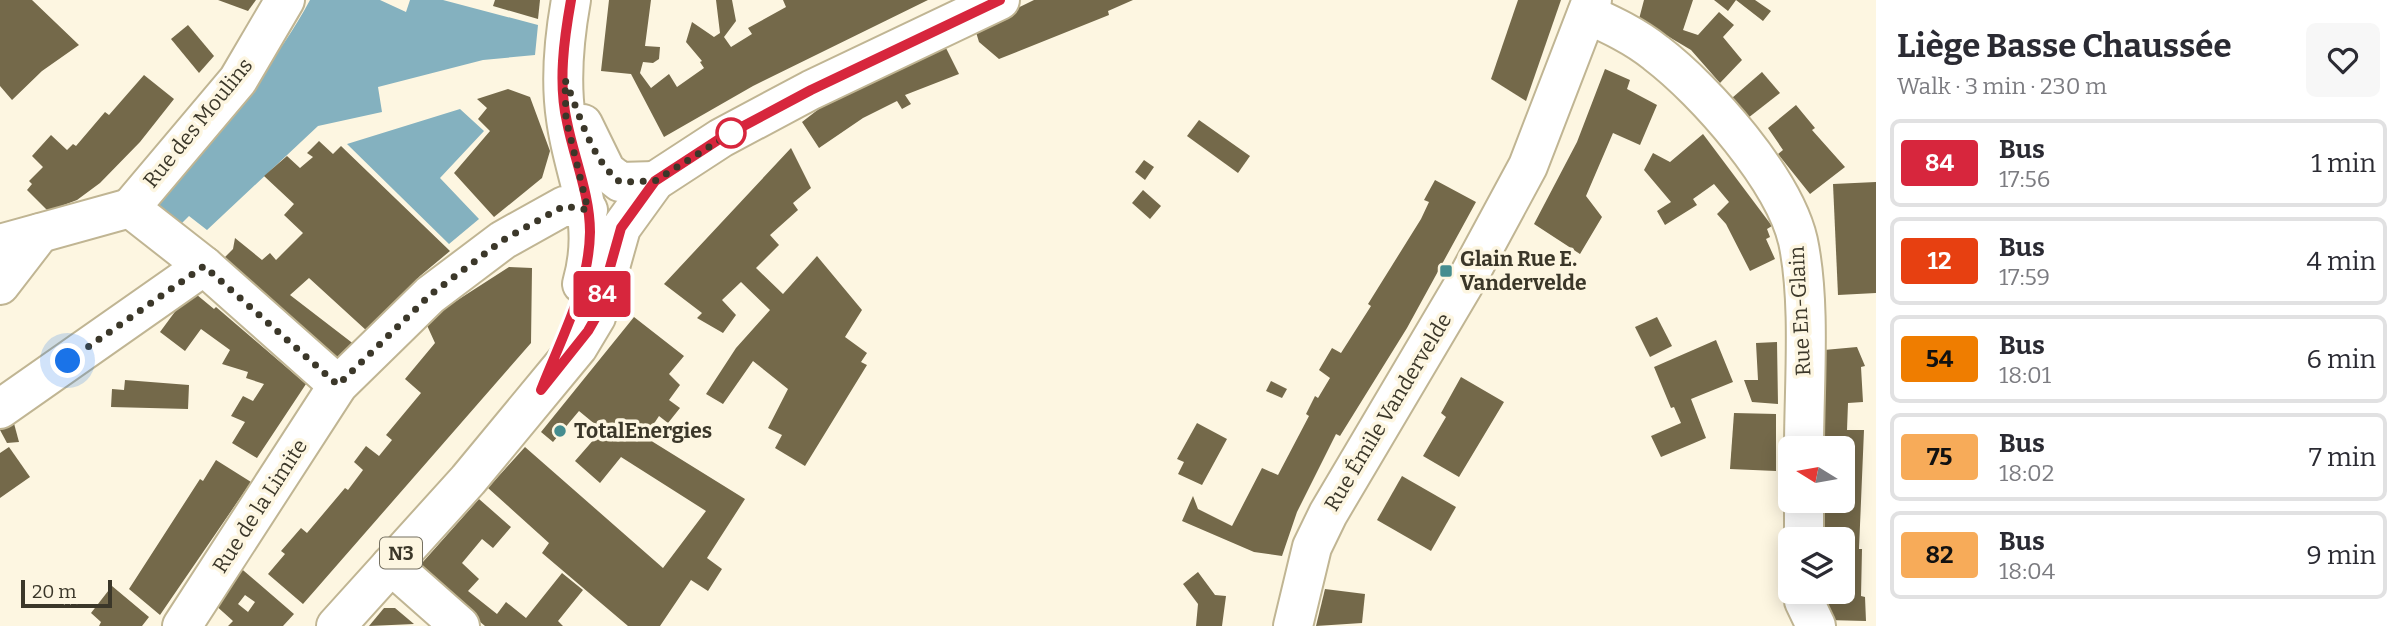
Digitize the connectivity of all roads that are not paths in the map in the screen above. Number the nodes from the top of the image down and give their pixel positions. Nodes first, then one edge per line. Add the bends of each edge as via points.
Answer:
1 (285, 0) edge
2 (571, 0) edge
3 (1000, 0) edge
4 (1589, 7) edge
5 (565, 80) junction
6 (655, 181) junction
7 (130, 208) junction
8 (588, 210) junction
9 (40, 233) junction
10 (0, 244) edge
11 (204, 266) junction
12 (0, 285) edge
13 (338, 385) junction
14 (541, 390) junction
15 (0, 409) edge
16 (1804, 436) edge
17 (391, 565) junction
18 (1805, 604) edge
19 (181, 626) edge
20 (336, 626) edge
21 (460, 626) edge
22 (1293, 626) edge
23 (1816, 626) edge

1 - 7 main road, Rue des Moulins via 238,80
2 - 5 main road via 563,44
3 - 6 main road, N3 via 811,90 721,138
4 - 16 main road, Rue En-Glain via 1657,53 1717,110 1781,193 1798,241
4 - 22 main road, Rue Émile Vandervelde via 1528,166 1312,547
5 - 6 main road via 606,171 620,182
5 - 8 main road via 566,119
6 - 14 main road, N3 via 621,228 596,317
7 - 9 main road
7 - 11 main road
8 - 13 main road, Rue de la Limite via 564,206 503,240 430,295
8 - 14 main road via 586,272
9 - 10 main road
9 - 12 main road
11 - 13 main road
11 - 15 main road
13 - 19 main road, Rue de la Limite
14 - 17 main road, N3
17 - 20 main road, N3
17 - 21 main road
18 - 23 main road

